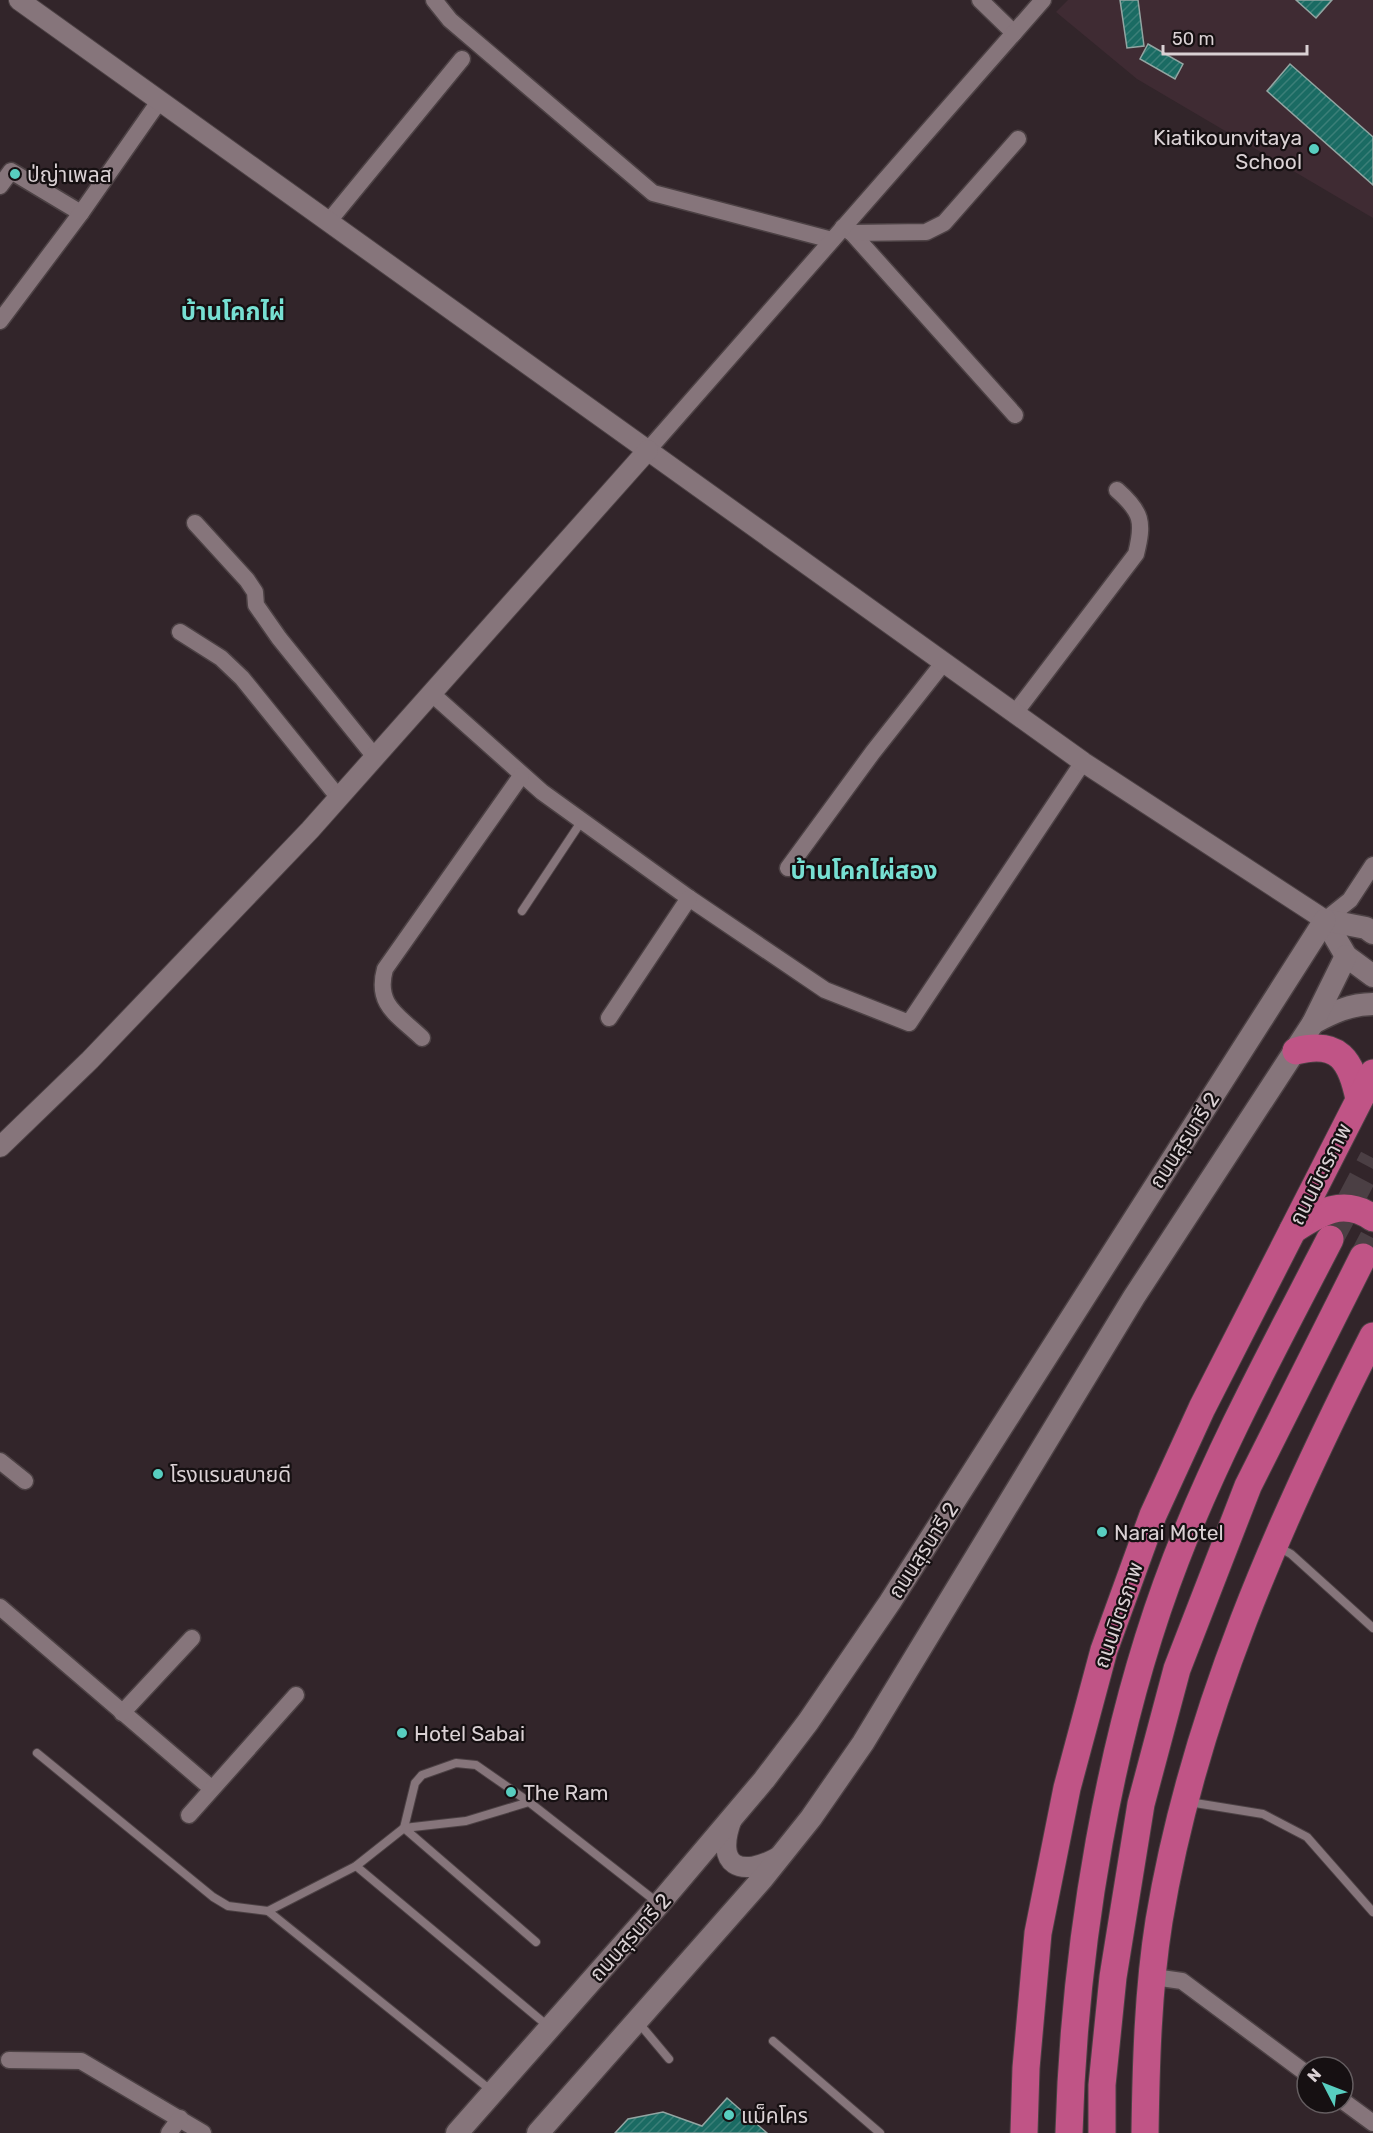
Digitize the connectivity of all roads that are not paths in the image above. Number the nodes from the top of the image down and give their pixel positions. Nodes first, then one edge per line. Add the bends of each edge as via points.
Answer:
1 (19, 0) edge
2 (434, 0) edge
3 (980, 0) edge
4 (1042, 0) edge
5 (1014, 33) junction
6 (462, 59) dead end
7 (160, 100) junction
8 (1018, 139) dead end
9 (0, 186) edge
10 (81, 213) junction
11 (329, 221) junction
12 (843, 233) junction
13 (0, 321) edge
14 (1015, 415) dead end
15 (648, 450) junction
16 (1117, 490) dead end
17 (195, 523) dead end
18 (180, 632) dead end
19 (944, 662) junction
20 (431, 693) junction
21 (1015, 713) junction
22 (375, 757) junction
23 (1083, 762) junction
24 (521, 776) junction
25 (339, 798) junction
26 (581, 822) junction
27 (1373, 865) edge
28 (788, 868) dead end
29 (689, 898) junction
30 (522, 911) dead end
31 (1325, 920) junction
32 (1373, 933) edge
33 (1346, 957) junction
34 (1373, 976) edge
35 (1373, 1004) edge
36 (609, 1018) dead end
37 (1313, 1023) junction
38 (422, 1038) dead end
39 (1296, 1051) junction
40 (1373, 1073) edge
41 (1359, 1098) junction
42 (0, 1147) edge
43 (1373, 1218) edge
44 (1292, 1231) junction
45 (1330, 1239) tunnel mouth
46 (1363, 1257) tunnel mouth
47 (1373, 1336) edge
48 (0, 1461) edge
49 (25, 1481) dead end
50 (1273, 1545) junction
51 (0, 1607) edge
52 (1373, 1628) edge
53 (192, 1638) dead end
54 (296, 1695) dead end
55 (122, 1713) junction
56 (37, 1753) dead end
57 (211, 1788) junction
58 (1186, 1801) junction
59 (529, 1802) junction
60 (189, 1815) dead end
61 (732, 1819) junction
62 (404, 1828) junction
63 (782, 1854) junction
64 (356, 1866) junction
65 (660, 1904) junction
66 (268, 1911) junction
67 (1373, 1912) edge
68 (536, 1942) dead end
69 (1154, 1977) junction
70 (637, 2022) junction
71 (550, 2027) junction
72 (773, 2041) dead end
73 (669, 2059) dead end
74 (9, 2060) dead end
75 (1295, 2065) edge
76 (493, 2092) junction
77 (1355, 2110) edge
78 (180, 2118) junction
79 (1373, 2123) edge
80 (169, 2133) edge
81 (204, 2133) edge
82 (457, 2133) edge
83 (538, 2133) edge
84 (880, 2133) edge
85 (1024, 2133) edge
86 (1069, 2133) edge
87 (1102, 2133) edge
88 (1145, 2133) edge

1 - 7 street
2 - 12 street via 450,20 653,193
3 - 5 street
4 - 5 street
5 - 12 street
6 - 11 street
7 - 10 street
7 - 11 street
8 - 12 street via 935,229
9 - 10 street via 11,171
10 - 13 street
11 - 15 street
12 - 14 street
12 - 15 street
15 - 19 street
15 - 20 street
16 - 21 street via 1140,515 1141,535 1136,554
17 - 22 street via 251,585 256,605 279,638
18 - 25 street via 221,658 242,678
19 - 21 street
19 - 28 street
20 - 22 street
20 - 24 street
21 - 23 street
22 - 25 street
23 - 29 street via 909,1023 825,990
23 - 31 street
24 - 26 street
24 - 38 street via 385,969 383,998
25 - 42 street via 90,1060
26 - 29 street
26 - 30 lane
27 - 31 street via 1350,900
29 - 36 street
31 - 32 main road
31 - 33 main road
31 - 61 main road, ถนนสุรนารี 2 via 884,1611 808,1722
33 - 34 main road
33 - 37 main road
35 - 37 main road via 1334,1011
37 - 39 main road
39 - 41 highway via 1323,1048 1336,1052 1353,1071
39 - 63 main road via 1134,1297 863,1743
40 - 41 highway, ถนนมิตรภาพ
41 - 44 highway, ถนนมิตรภาพ
43 - 44 highway via 1358,1211 1332,1208
44 - 85 highway, ถนนมิตรภาพ via 1202,1408 1153,1515 1104,1650 1067,1788 1038,1933
45 - 86 highway, ถนนมิตรภาพ via 1214,1466 1175,1560 1142,1661 1108,1797 1080,1972
46 - 87 highway via 1248,1486 1177,1669 1141,1804 1115,1966 1102,2085
47 - 50 highway
48 - 49 street
50 - 52 lane via 1291,1554
50 - 58 highway via 1220,1684
51 - 55 street
53 - 55 street
54 - 57 street
55 - 57 street
56 - 66 lane via 213,1897 228,1906
57 - 60 street
58 - 67 lane via 1263,1814 1307,1837
58 - 69 highway via 1159,1921
59 - 62 lane via 466,1821
59 - 62 lane via 476,1765 456,1763 422,1775 415,1783
59 - 65 lane
61 - 63 street via 725,1838 733,1864 746,1869
61 - 65 main road, ถนนสุรนารี 2
62 - 64 lane
62 - 68 lane
63 - 70 main road
64 - 66 lane
64 - 71 lane
65 - 71 main road, ถนนสุรนารี 2
66 - 76 lane
69 - 75 street via 1182,1981
69 - 88 highway
70 - 73 lane
70 - 83 main road
71 - 76 main road, ถนนสุรนารี 2
72 - 84 lane
74 - 78 street via 81,2061
76 - 82 main road, ถนนสุรนารี 2
77 - 79 street
78 - 80 street
78 - 81 street

